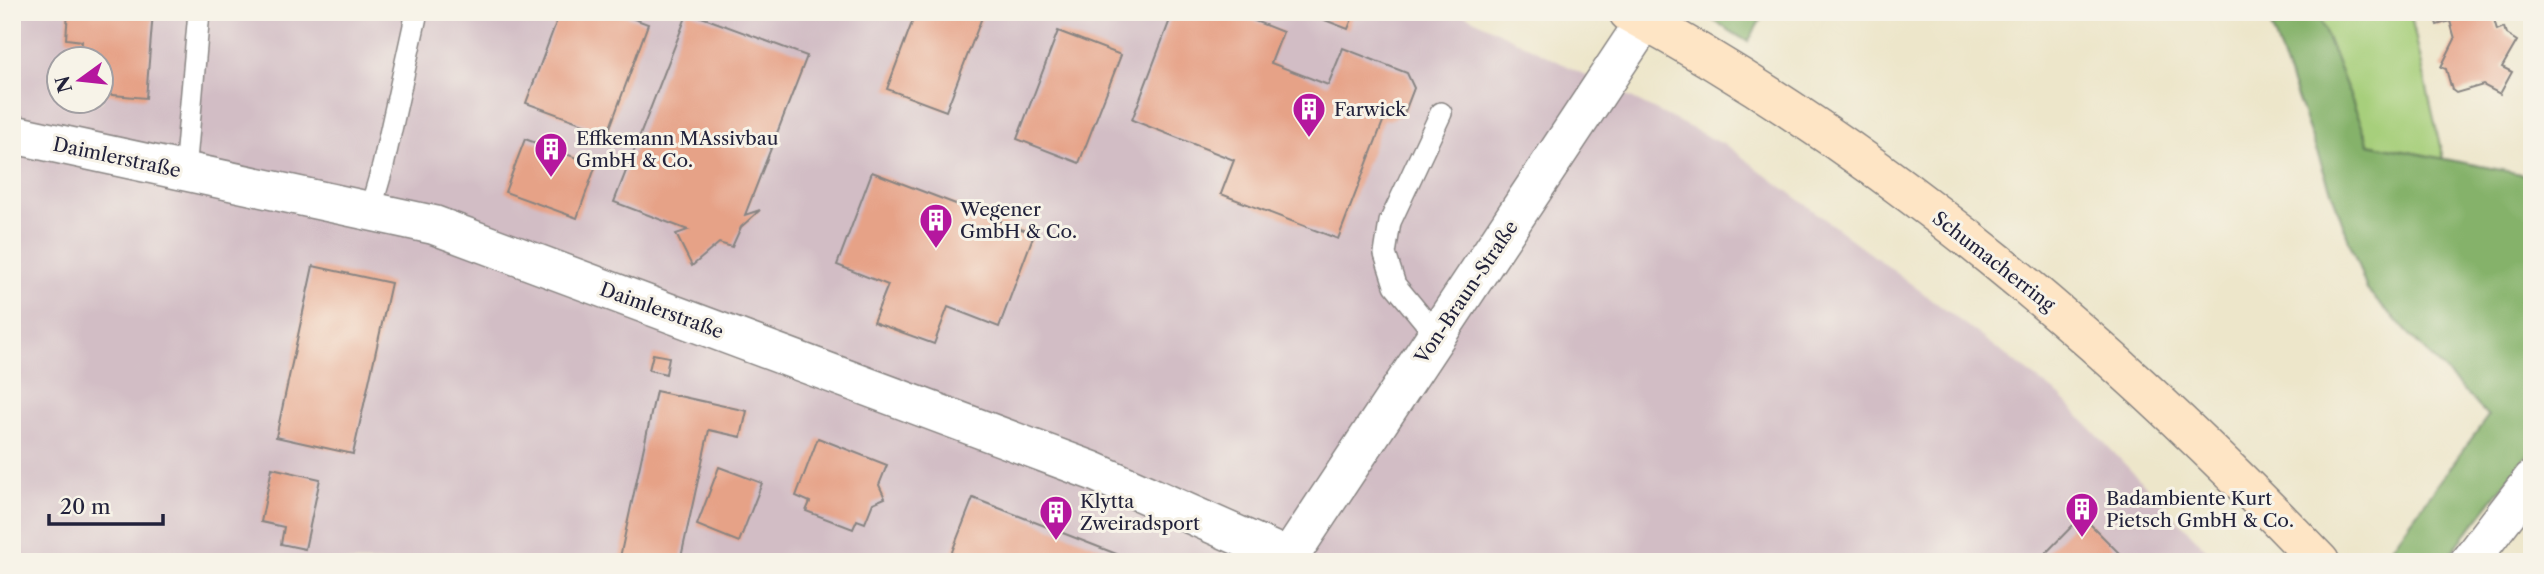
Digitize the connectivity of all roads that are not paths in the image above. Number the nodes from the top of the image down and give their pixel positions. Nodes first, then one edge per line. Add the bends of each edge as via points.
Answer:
1 (199, 12) edge
2 (417, 12) edge
3 (1641, 15) edge
4 (1441, 113) dead end
5 (12, 134) edge
6 (184, 172) junction
7 (370, 211) junction
8 (1437, 336) junction
9 (2532, 480) edge
10 (1288, 560) edge
11 (2320, 562) edge
12 (2469, 562) edge

1 - 6 lane
2 - 7 lane
3 - 8 street, Von-Braun-Straße
3 - 11 main road, Schumacherring via 1838,140 2046,301 2233,471
4 - 8 lane via 1390,222 1385,254 1395,285
5 - 6 street, Daimlerstraße
6 - 7 street, Daimlerstraße
7 - 10 street, Daimlerstraße via 434,225 1080,466
8 - 10 street, Von-Braun-Straße
9 - 12 street

